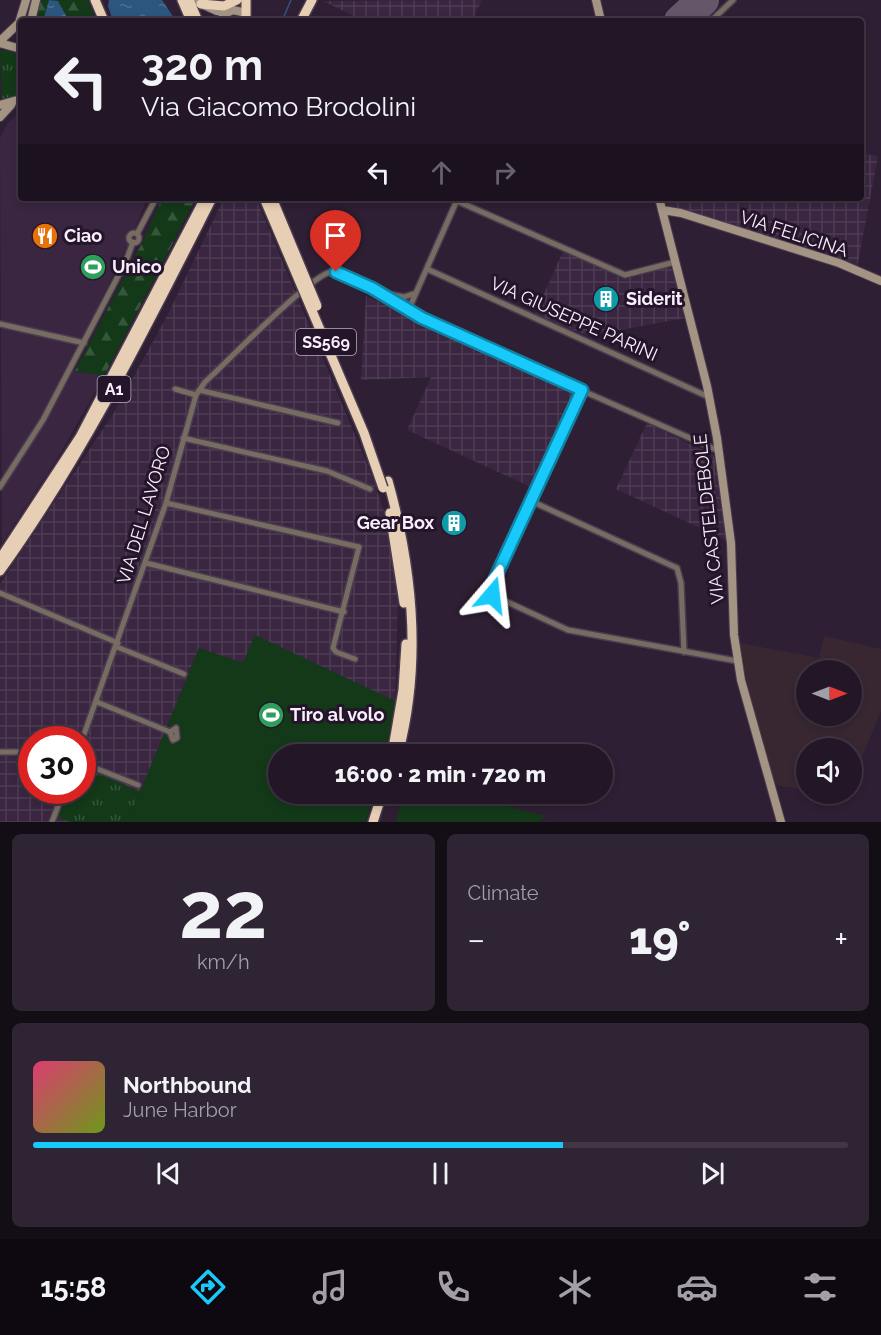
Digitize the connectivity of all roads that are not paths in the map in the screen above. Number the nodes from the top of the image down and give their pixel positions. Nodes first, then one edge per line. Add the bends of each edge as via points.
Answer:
1 (26, 0) edge
2 (36, 0) edge
3 (95, 0) edge
4 (182, 0) edge
5 (237, 0) edge
6 (246, 0) edge
7 (305, 0) edge
8 (312, 0) edge
9 (596, 0) edge
10 (733, 0) edge
11 (195, 1) edge
12 (211, 9) junction
13 (230, 10) junction
14 (21, 18) edge
15 (33, 18) edge
16 (103, 18) edge
17 (190, 18) edge
18 (198, 18) edge
19 (217, 18) edge
20 (221, 18) edge
21 (245, 18) edge
22 (246, 18) edge
23 (296, 18) edge
24 (303, 18) edge
25 (600, 18) edge
26 (714, 18) edge
27 (18, 24) edge
28 (0, 42) edge
29 (18, 48) edge
30 (18, 100) edge
31 (18, 102) edge
32 (0, 105) edge
33 (0, 117) edge
34 (154, 201) edge
35 (203, 201) edge
36 (210, 201) edge
37 (265, 201) edge
38 (273, 201) edge
39 (457, 201) edge
40 (459, 201) edge
41 (660, 201) edge
42 (663, 212) junction
43 (675, 262) junction
44 (427, 269) junction
45 (881, 281) edge
46 (378, 291) junction
47 (414, 294) junction
48 (408, 311) junction
49 (0, 324) edge
50 (84, 343) junction
51 (175, 389) dead end
52 (582, 390) junction
53 (197, 392) junction
54 (710, 397) junction
55 (338, 423) dead end
56 (183, 438) junction
57 (719, 451) junction
58 (386, 484) junction
59 (0, 487) edge
60 (370, 489) dead end
61 (531, 501) junction
62 (166, 503) junction
63 (0, 559) edge
64 (146, 563) junction
65 (0, 570) edge
66 (0, 593) edge
67 (344, 612) junction
68 (118, 645) junction
69 (684, 651) junction
70 (354, 659) dead end
71 (737, 661) junction
72 (184, 674) dead end
73 (97, 702) junction
74 (88, 726) edge
75 (170, 732) dead end
76 (394, 744) edge
77 (400, 744) edge
78 (0, 752) edge
79 (18, 752) edge
80 (96, 768) edge
81 (138, 785) dead end
82 (59, 804) edge
83 (379, 804) edge
84 (385, 804) edge
85 (52, 821) edge
86 (60, 822) edge
87 (374, 822) edge
88 (380, 822) edge
89 (781, 822) edge

1 - 14 street
2 - 15 street
3 - 16 highway
4 - 17 highway
5 - 11 highway via 224,6
6 - 22 highway
7 - 23 highway
8 - 24 highway
9 - 25 street
10 - 26 street
11 - 12 street
11 - 18 highway
12 - 13 street
12 - 19 street
13 - 20 street
13 - 21 street via 239,11
27 - 28 street
28 - 29 street
30 - 32 street
31 - 33 street
34 - 50 street via 137,234 139,240 132,242
35 - 63 highway, A1 via 102,397
36 - 65 highway, A1 via 105,407 55,492
37 - 58 highway, SS569, bridge
38 - 58 highway, SS569, bridge
39 - 44 street
40 - 43 street via 625,275
41 - 42 street, VIA CASTELDEBOLE
42 - 43 street, VIA CASTELDEBOLE
42 - 45 street, VIA FELICINA via 681,213
43 - 54 street, VIA CASTELDEBOLE
44 - 47 street
44 - 54 street, VIA GIUSEPPE PARINI
46 - 47 street via 399,297
46 - 48 street
46 - 53 street, VIA DEL LAVORO via 340,273 320,277
47 - 48 street
48 - 52 street
49 - 50 street
50 - 59 street
51 - 53 street
52 - 57 street
52 - 61 street
53 - 55 street
53 - 56 street, VIA DEL LAVORO
54 - 57 street, VIA CASTELDEBOLE
56 - 60 street via 327,471
56 - 62 street, VIA DEL LAVORO
57 - 71 street, VIA CASTELDEBOLE via 731,543
58 - 76 highway, SS569 via 406,622 403,690
58 - 77 highway, SS569 via 402,534 411,614 409,691
61 - 69 street via 677,568
61 - 69 street via 491,587 492,595 568,630
62 - 64 street, VIA DEL LAVORO
62 - 67 street via 359,547
64 - 67 street
64 - 68 street, VIA DEL LAVORO
66 - 68 street
67 - 70 street via 333,648
68 - 72 street
68 - 73 street, VIA DEL LAVORO
69 - 71 street
71 - 89 street, VIA CASTELDEBOLE
73 - 74 street, VIA DEL LAVORO
73 - 75 street
78 - 79 street
80 - 81 street
82 - 85 street
83 - 87 highway
84 - 88 highway
85 - 86 street

